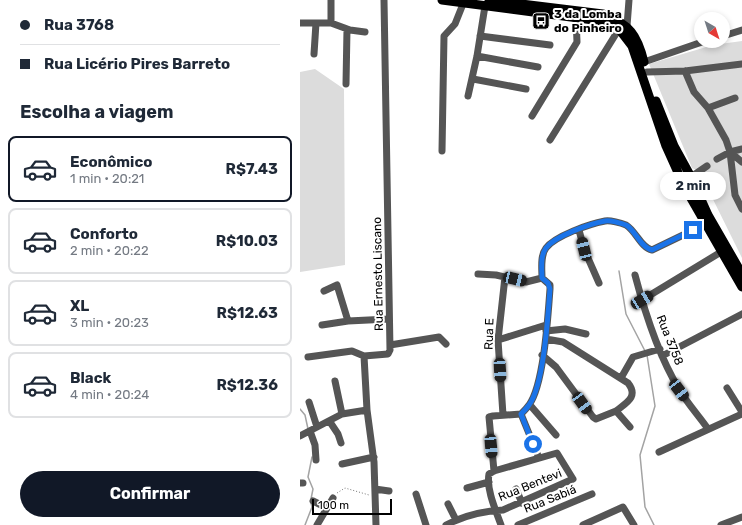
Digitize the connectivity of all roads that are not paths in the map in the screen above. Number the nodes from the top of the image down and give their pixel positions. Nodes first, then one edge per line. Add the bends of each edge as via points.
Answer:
1 (331, 0) edge
2 (384, 0) edge
3 (442, 0) edge
4 (629, 0) edge
5 (487, 3) edge
6 (463, 4) junction
7 (561, 8) edge
8 (628, 13) junction
9 (576, 18) junction
10 (300, 23) edge
11 (316, 23) junction
12 (331, 23) junction
13 (621, 25) junction
14 (347, 29) junction
15 (742, 30) edge
16 (365, 32) dead end
17 (730, 34) edge
18 (480, 36) junction
19 (550, 45) dead end
20 (694, 45) edge
21 (314, 54) dead end
22 (477, 56) junction
23 (644, 62) junction
24 (742, 64) edge
25 (538, 68) dead end
26 (685, 71) junction
27 (647, 72) junction
28 (473, 79) junction
29 (346, 84) dead end
30 (526, 89) dead end
31 (468, 96) dead end
32 (735, 98) dead end
33 (708, 108) junction
34 (532, 116) dead end
35 (550, 140) dead end
36 (742, 149) edge
37 (442, 151) dead end
38 (730, 152) junction
39 (717, 159) tunnel mouth
40 (742, 162) edge
41 (707, 166) tunnel mouth
42 (688, 176) junction
43 (742, 209) edge
44 (706, 224) junction
45 (579, 230) junction
46 (721, 252) junction
47 (478, 274) dead end
48 (742, 274) edge
49 (635, 275) dead end
50 (505, 277) junction
51 (542, 278) junction
52 (598, 283) dead end
53 (742, 287) edge
54 (324, 291) dead end
55 (642, 300) junction
56 (742, 314) edge
57 (389, 319) junction
58 (348, 321) junction
59 (322, 325) dead end
60 (546, 328) junction
61 (586, 334) dead end
62 (546, 339) junction
63 (498, 340) junction
64 (446, 344) dead end
65 (390, 345) junction
66 (661, 352) junction
67 (542, 355) junction
68 (364, 356) junction
69 (308, 357) dead end
70 (621, 378) junction
71 (335, 381) dead end
72 (726, 388) dead end
73 (309, 402) dead end
74 (530, 405) junction
75 (367, 410) junction
76 (616, 411) junction
77 (742, 413) edge
78 (342, 414) junction
79 (521, 414) junction
80 (503, 415) junction
81 (330, 422) junction
82 (630, 427) dead end
83 (317, 428) junction
84 (708, 429) junction
85 (310, 431) junction
86 (556, 435) dead end
87 (300, 436) edge
88 (341, 443) dead end
89 (659, 452) dead end
90 (374, 457) junction
91 (539, 458) junction
92 (316, 460) dead end
93 (342, 464) dead end
94 (490, 476) junction
95 (467, 488) dead end
96 (516, 489) dead end
97 (389, 491) dead end
98 (375, 493) junction
99 (416, 494) dead end
100 (592, 494) dead end
101 (333, 498) road end
102 (313, 501) dead end
103 (522, 503) junction
104 (448, 504) dead end
105 (327, 508) junction
106 (496, 510) junction
107 (742, 517) edge
108 (456, 520) junction
109 (317, 525) edge
110 (376, 525) edge
111 (426, 525) edge
112 (446, 525) edge
113 (501, 525) edge
114 (518, 525) edge
115 (583, 525) edge
116 (634, 525) edge
117 (722, 525) edge

1 - 12 street
2 - 57 street, Rua Ernesto Liscano
3 - 6 main road
4 - 8 street
5 - 6 main road
5 - 7 main road
5 - 18 street
6 - 37 street via 455,24 444,36
7 - 9 main road
7 - 13 main road via 603,14
8 - 13 street
8 - 13 street
9 - 13 main road
9 - 34 street via 577,42
10 - 11 street
11 - 12 street
11 - 21 street
12 - 14 street
13 - 23 main road via 639,43
13 - 35 street
13 - 42 main road via 636,54 666,146
14 - 16 street
14 - 29 street
15 - 17 street
18 - 19 street
18 - 22 street
20 - 23 street
22 - 25 street
22 - 28 street
23 - 27 main road
24 - 26 street
26 - 27 street
26 - 33 street via 694,92
27 - 42 main road via 674,146
28 - 30 street
28 - 31 street
32 - 33 street
33 - 38 street via 719,125
36 - 38 street
38 - 39 street
38 - 40 street
38 - 43 street via 735,195
41 - 42 street
42 - 44 main road via 684,186
42 - 48 main road
44 - 45 street via 652,250 624,224 606,221
44 - 46 main road
45 - 51 street via 554,241 546,248 543,255
45 - 52 street
46 - 53 main road
46 - 55 street
47 - 50 street
49 - 55 street, Rua 3758
50 - 51 street via 526,282
50 - 63 street, Rua E
51 - 60 street via 550,289
54 - 58 street via 337,285
55 - 66 street, Rua 3758
56 - 66 street
57 - 58 street
57 - 65 street, Rua Ernesto Liscano
58 - 59 street
60 - 61 street
60 - 62 street
60 - 63 street
62 - 67 street
62 - 70 street via 563,342
63 - 80 street, Rua E
64 - 65 street via 439,338
65 - 68 street, Rua Ernesto Liscano via 388,354
66 - 70 street via 630,358
66 - 84 street, Rua 3758 via 679,390
67 - 74 street
67 - 76 street via 556,366 593,417 596,419
68 - 69 street via 352,351
68 - 75 street
70 - 76 street via 632,389 633,394
71 - 78 street
72 - 77 street
73 - 83 street
74 - 79 street
74 - 86 street
75 - 78 street
75 - 90 street
76 - 82 street
77 - 84 street
78 - 81 street
79 - 80 street
79 - 91 street
80 - 94 street via 489,417
81 - 83 street
81 - 88 street
83 - 85 street
84 - 89 street
85 - 87 street
85 - 92 street via 315,445
90 - 93 street
90 - 98 street
91 - 94 street
91 - 103 street, Rua Bentevi via 557,453 573,479
94 - 95 street
94 - 106 street
96 - 103 street
97 - 98 street
98 - 110 street
99 - 111 street
100 - 114 street, Rua Sabiá
101 - 105 street
102 - 105 street
103 - 106 street, Rua Bentevi
104 - 108 street
105 - 109 street
106 - 108 street, Rua Bentevi via 486,510
106 - 113 street
107 - 117 street
108 - 112 street, Rua Bentevi
115 - 116 street via 623,507

